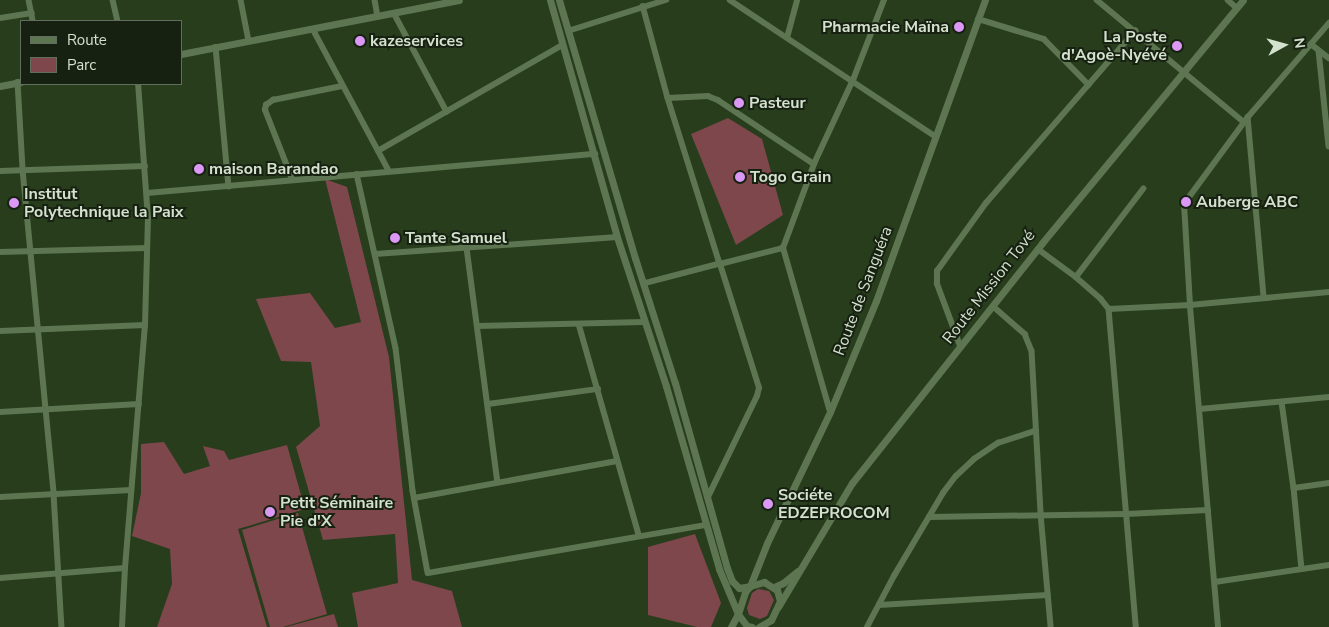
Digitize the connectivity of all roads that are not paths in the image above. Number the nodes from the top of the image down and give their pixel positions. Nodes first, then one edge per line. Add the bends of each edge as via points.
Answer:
1 (29, 0) edge
2 (113, 0) edge
3 (240, 0) edge
4 (375, 0) edge
5 (459, 0) edge
6 (550, 0) edge
7 (560, 0) edge
8 (666, 0) edge
9 (730, 0) edge
10 (797, 0) edge
11 (884, 0) edge
12 (985, 0) edge
13 (1097, 0) edge
14 (1228, 0) edge
15 (1243, 0) edge
16 (643, 6) junction
17 (1237, 8) junction
18 (32, 13) junction
19 (394, 13) junction
20 (378, 17) junction
21 (0, 18) edge
22 (33, 20) edge
23 (118, 20) edge
24 (978, 20) junction
25 (1329, 23) edge
26 (313, 29) junction
27 (568, 31) junction
28 (1135, 31) junction
29 (787, 38) junction
30 (249, 41) junction
31 (1311, 44) junction
32 (562, 45) junction
33 (216, 47) junction
34 (1319, 51) junction
35 (182, 54) edge
36 (1329, 58) edge
37 (1184, 72) junction
38 (853, 80) junction
39 (19, 82) edge
40 (138, 85) edge
41 (1089, 85) junction
42 (0, 86) edge
43 (342, 86) junction
44 (668, 98) junction
45 (448, 112) junction
46 (1246, 120) junction
47 (935, 136) junction
48 (1329, 146) edge
49 (378, 151) junction
50 (604, 152) junction
51 (594, 154) junction
52 (814, 164) junction
53 (145, 166) junction
54 (23, 170) junction
55 (389, 171) junction
56 (0, 172) edge
57 (357, 174) junction
58 (292, 179) junction
59 (229, 186) junction
60 (1143, 189) dead end
61 (147, 193) junction
62 (617, 237) junction
63 (147, 248) junction
64 (467, 248) junction
65 (783, 248) junction
66 (1038, 248) junction
67 (30, 250) junction
68 (0, 252) edge
69 (375, 254) junction
70 (720, 264) junction
71 (1076, 277) junction
72 (644, 284) junction
73 (633, 288) junction
74 (1329, 292) edge
75 (1264, 297) junction
76 (1190, 305) junction
77 (993, 306) junction
78 (1108, 309) junction
79 (644, 322) junction
80 (579, 324) junction
81 (145, 325) junction
82 (477, 326) junction
83 (38, 329) junction
84 (0, 331) edge
85 (960, 346) junction
86 (598, 389) junction
87 (1329, 397) edge
88 (1282, 402) junction
89 (139, 404) junction
90 (488, 404) junction
91 (45, 409) junction
92 (1200, 409) junction
93 (0, 412) edge
94 (830, 412) junction
95 (1036, 431) junction
96 (618, 461) junction
97 (498, 482) junction
98 (1329, 483) edge
99 (1294, 488) junction
100 (131, 490) junction
101 (54, 494) junction
102 (0, 497) edge
103 (414, 498) junction
104 (708, 498) junction
105 (1208, 510) junction
106 (1041, 514) junction
107 (1126, 514) junction
108 (929, 517) junction
109 (706, 525) junction
110 (639, 535) junction
111 (767, 543) junction
112 (806, 564) junction
113 (1329, 565) edge
114 (125, 568) junction
115 (1302, 569) junction
116 (58, 574) junction
117 (0, 578) edge
118 (764, 582) junction
119 (1215, 582) junction
120 (750, 586) junction
121 (774, 586) junction
122 (1048, 594) junction
123 (879, 605) junction
124 (778, 607) junction
125 (738, 614) junction
126 (771, 620) junction
127 (62, 627) edge
128 (122, 627) edge
129 (731, 627) edge
130 (752, 627) edge
131 (759, 627) edge
132 (766, 627) edge
133 (867, 627) edge
134 (1051, 627) edge
135 (1136, 627) edge
136 (1218, 627) edge

1 - 18 street
2 - 23 street
3 - 30 street
4 - 20 street
5 - 19 street
6 - 32 street
7 - 27 street
8 - 16 street
9 - 29 street
10 - 29 street
11 - 38 street
12 - 24 street, Route de Sanguéra
13 - 28 street
14 - 17 street
15 - 17 street, Route Mission Tové
16 - 27 street
16 - 44 street
17 - 37 street, Route Mission Tové
18 - 21 street
18 - 22 street
19 - 20 street
19 - 45 street
20 - 26 street
24 - 41 street via 1044,39
24 - 47 street, Route de Sanguéra
25 - 31 street
26 - 30 street
26 - 43 street
27 - 50 street
28 - 37 street
28 - 41 street
29 - 38 street
30 - 33 street
31 - 34 street
31 - 46 street
32 - 45 street
32 - 51 street
33 - 35 street
33 - 59 street
34 - 36 street
34 - 48 street
37 - 46 street
37 - 66 street, Route Mission Tové
38 - 47 street
38 - 52 street
39 - 42 street
39 - 54 street
40 - 53 street
41 - 85 street via 986,203 937,270 937,284
43 - 49 street
43 - 58 street via 273,100 266,105 265,110
44 - 52 street via 708,96 718,100
44 - 70 street
45 - 49 street
46 - 75 street
46 - 76 street via 1184,204
47 - 94 street, Route de Sanguéra via 876,301
49 - 55 street
50 - 51 street
50 - 72 street
51 - 55 street
51 - 62 street
52 - 65 street
53 - 54 street
53 - 61 street
54 - 56 street
54 - 67 street
55 - 57 street
57 - 58 street
57 - 69 street
58 - 59 street
59 - 61 street
60 - 71 street
61 - 63 street
62 - 64 street
62 - 73 street
63 - 67 street
63 - 81 street
64 - 69 street
64 - 82 street
65 - 70 street
65 - 94 street
66 - 71 street
66 - 77 street, Route Mission Tové
67 - 68 street
67 - 83 street
69 - 103 street via 396,348
70 - 72 street
70 - 104 street via 758,388
71 - 78 street
72 - 73 street
72 - 104 street
73 - 79 street
74 - 75 street
75 - 76 street
76 - 78 street
76 - 92 street
77 - 85 street, Route Mission Tové
77 - 95 street via 1030,342
78 - 107 street
79 - 80 street
79 - 109 street
80 - 82 street
80 - 86 street
81 - 83 street
81 - 89 street
82 - 90 street
83 - 84 street
83 - 91 street
85 - 112 street, Route Mission Tové via 852,484
86 - 90 street
86 - 96 street
87 - 88 street
88 - 92 street
88 - 99 street
89 - 91 street
89 - 100 street
90 - 97 street
91 - 93 street
91 - 101 street
92 - 105 street
94 - 111 street, Route de Sanguéra
95 - 106 street
95 - 108 street via 998,443 974,459 956,476
96 - 97 street
96 - 110 street
97 - 103 street
98 - 99 street
99 - 115 street
100 - 101 street
100 - 114 street
101 - 102 street
101 - 116 street
103 - 110 street via 426,568 431,574
104 - 120 street via 732,581 739,588
105 - 107 street
105 - 119 street
106 - 107 street
106 - 108 street
106 - 122 street
107 - 135 street
108 - 123 street
109 - 110 street
109 - 125 street via 719,569
111 - 118 street via 759,576 759,581
111 - 120 street, Route de Sanguéra
112 - 121 street via 774,589
112 - 124 street, Route Mission Tové
113 - 115 street
114 - 116 street
114 - 128 street
115 - 119 street
116 - 117 street
116 - 127 street
118 - 120 street
118 - 121 street
119 - 136 street
120 - 125 street, Route de Sanguéra
121 - 124 street via 779,596
122 - 123 street
122 - 134 street
123 - 133 street
124 - 126 street, Route Mission Tové
125 - 129 street
125 - 130 street via 747,626
126 - 131 street
126 - 132 street

